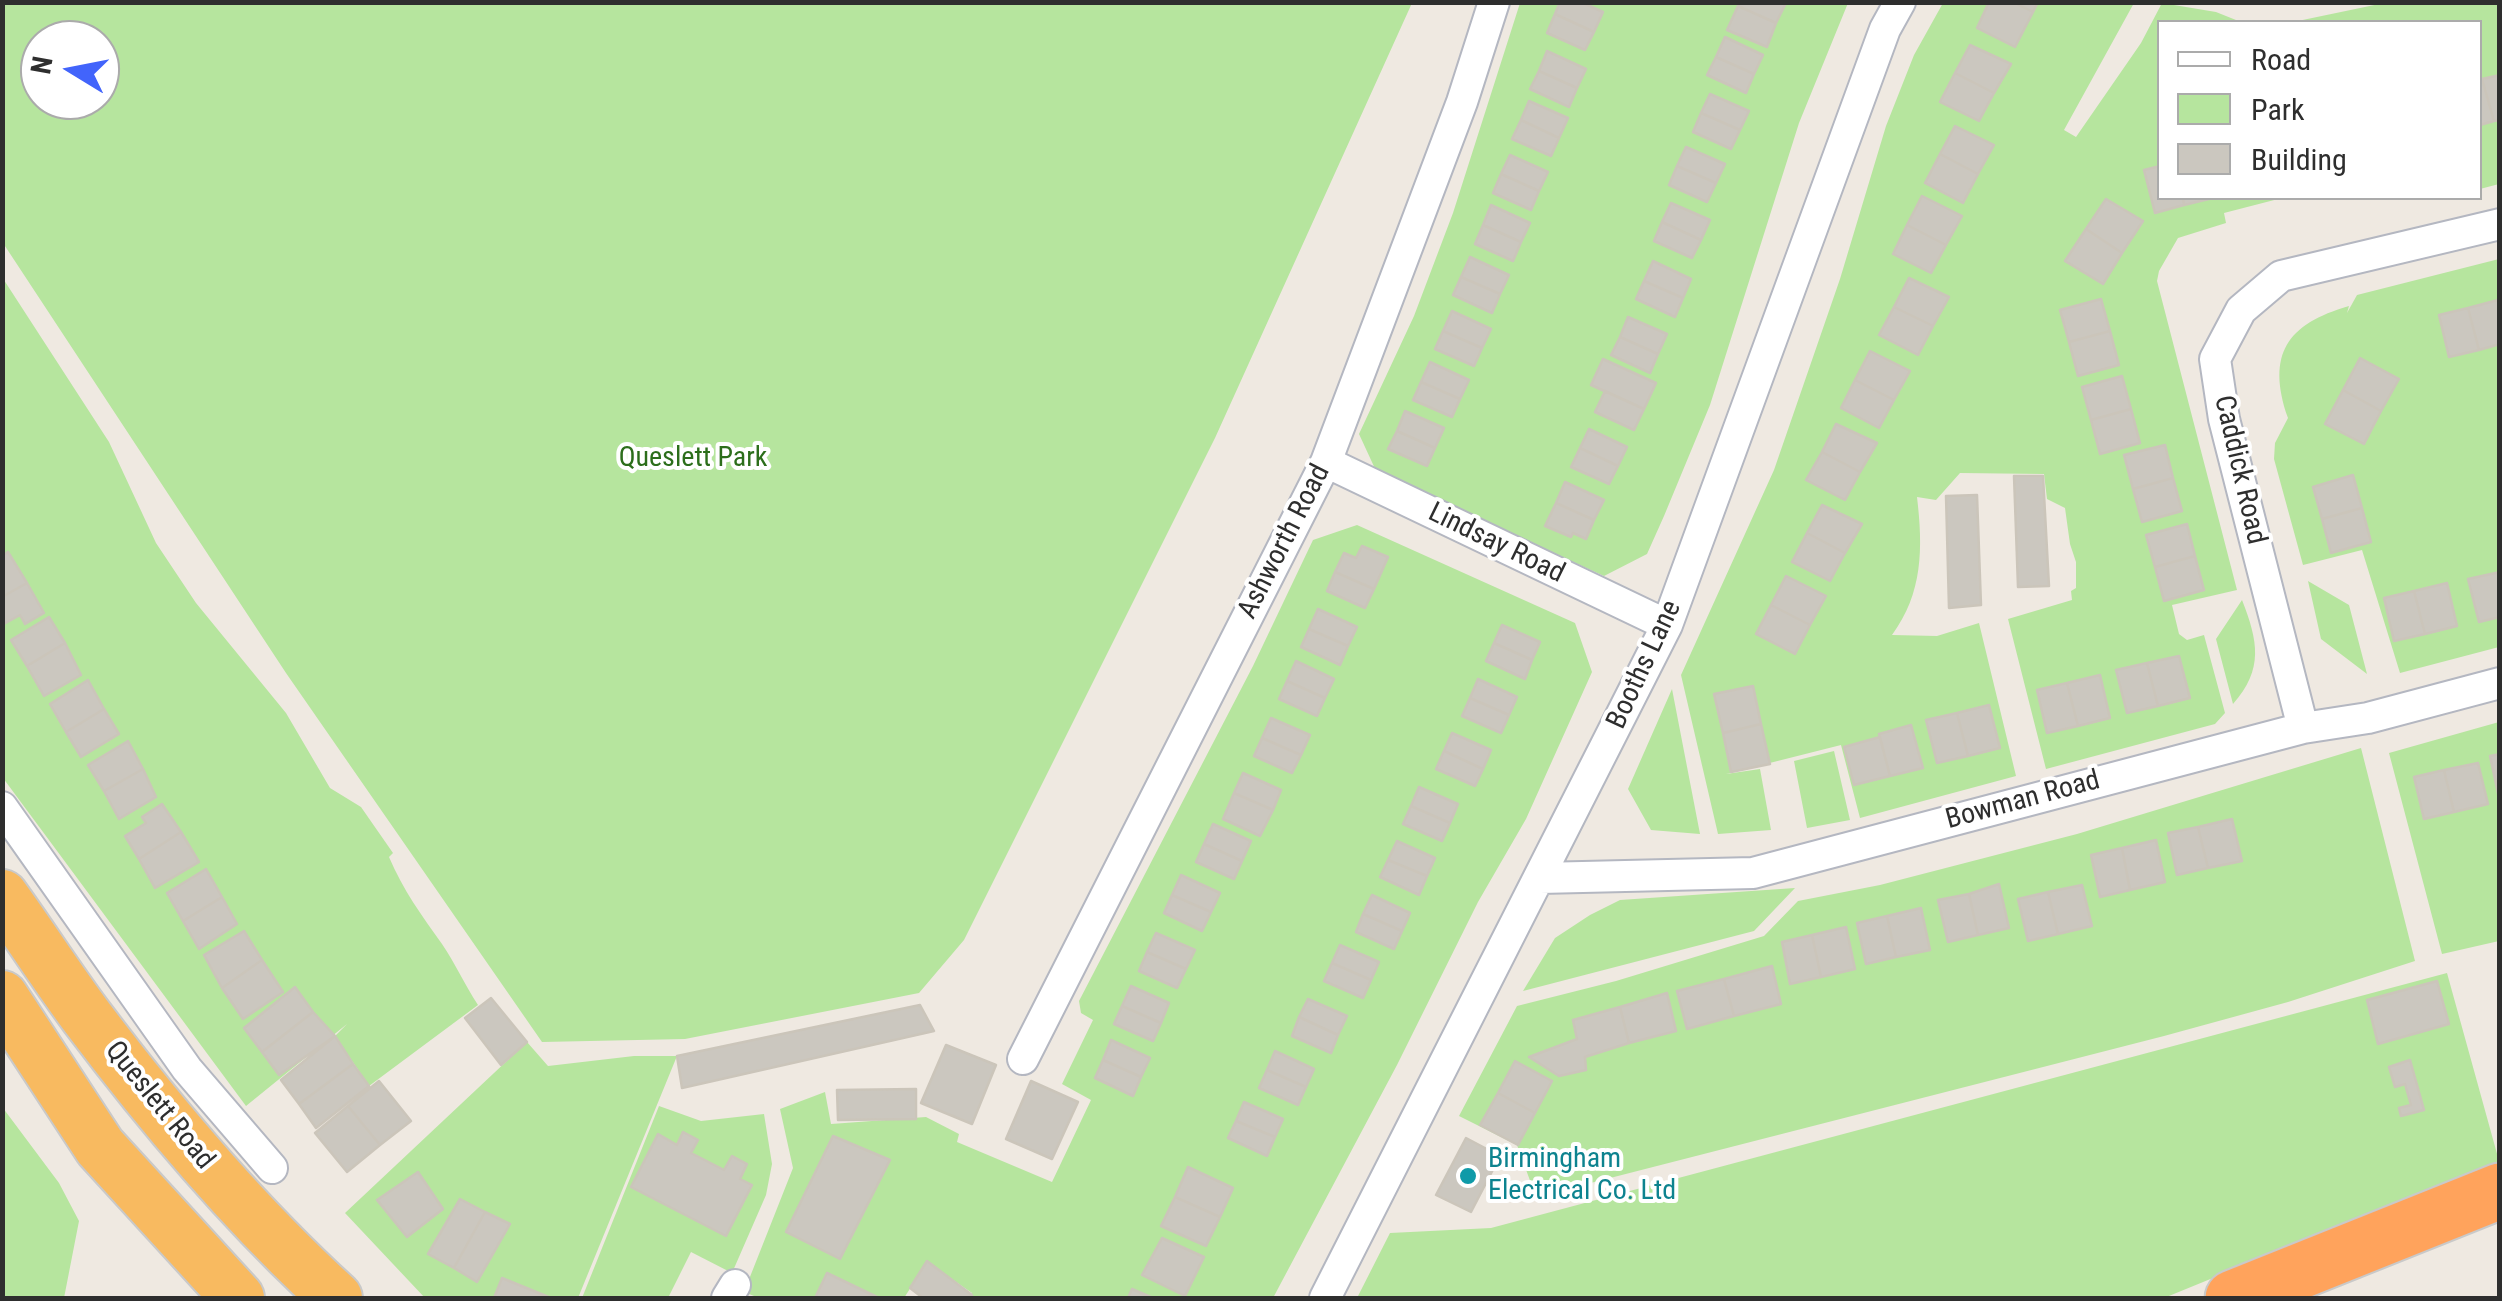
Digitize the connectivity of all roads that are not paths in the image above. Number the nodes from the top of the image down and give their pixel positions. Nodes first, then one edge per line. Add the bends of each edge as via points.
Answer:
1 (1494, 2) edge
2 (1900, 2) edge
3 (2500, 224) edge
4 (1326, 462) junction
5 (1667, 625) junction
6 (2500, 683) edge
7 (2303, 728) junction
8 (2, 806) edge
9 (1540, 878) junction
10 (2, 896) edge
11 (2, 998) edge
12 (1023, 1059) dead end
13 (272, 1168) dead end
14 (2500, 1191) edge
15 (238, 1298) edge
16 (336, 1298) edge
17 (1325, 1298) edge
18 (2234, 1298) edge

1 - 4 street, Ashworth Road
2 - 5 street, Booths Lane
3 - 7 street, Caddick Road via 2281,276 2241,310 2215,360
4 - 5 street, Lindsay Road
4 - 12 street, Ashworth Road
5 - 9 street, Booths Lane
6 - 7 street, Bowman Road
7 - 9 street, Bowman Road via 1752,873
8 - 13 street, Queslett Road via 187,1070
9 - 17 street, Booths Lane
10 - 16 highway, Queslett Road via 184,1140
11 - 15 highway via 100,1147
14 - 18 highway

